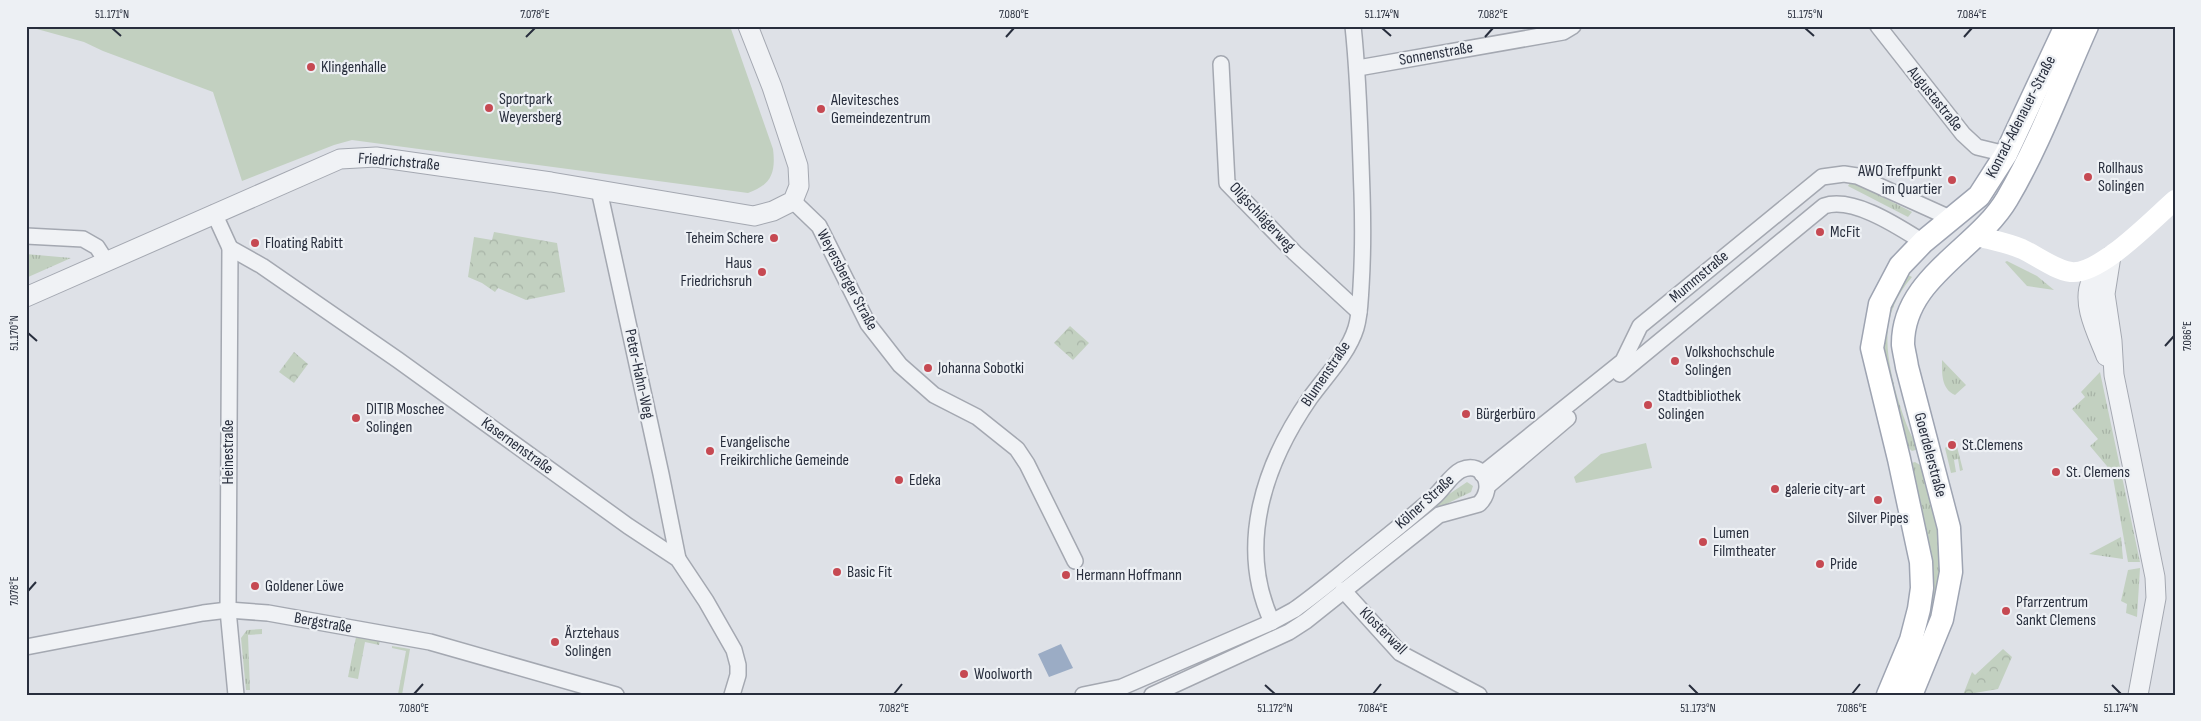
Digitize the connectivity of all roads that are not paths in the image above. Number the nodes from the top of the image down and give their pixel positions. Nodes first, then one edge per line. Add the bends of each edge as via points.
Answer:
1 (748, 26) edge
2 (1352, 26) edge
3 (1573, 26) edge
4 (1878, 26) edge
5 (2066, 26) edge
6 (2087, 26) edge
7 (1222, 64) dead end
8 (1358, 68) junction
9 (2006, 154) junction
10 (599, 190) junction
11 (2175, 200) edge
12 (793, 201) junction
13 (214, 213) junction
14 (1950, 218) junction
15 (26, 236) edge
16 (1977, 236) junction
17 (1934, 241) junction
18 (230, 248) junction
19 (2111, 256) junction
20 (106, 261) junction
21 (1935, 275) junction
22 (26, 297) edge
23 (1359, 312) junction
24 (1485, 480) junction
25 (678, 560) junction
26 (1075, 562) dead end
27 (1343, 590) junction
28 (228, 610) junction
29 (1272, 622) junction
30 (26, 647) edge
31 (610, 694) edge
32 (236, 695) edge
33 (732, 695) edge
34 (1083, 695) edge
35 (1152, 695) edge
36 (1480, 695) edge
37 (1888, 695) edge
38 (1911, 695) edge
39 (2138, 695) edge

1 - 12 street via 798,166 799,186
2 - 8 street, Blumenstraße
3 - 8 street, Sonnenstraße via 1563,32
4 - 9 street, Augustastraße via 1972,142 1984,149
5 - 9 main road, Konrad-Adenauer-Straße
6 - 16 main road, Konrad-Adenauer-Straße via 2006,202
7 - 23 street, Oligschlägerweg via 1228,183 1295,253
8 - 23 street, Blumenstraße via 1364,249
9 - 14 main road, Konrad-Adenauer-Straße via 1979,196
10 - 12 street, Friedrichstraße via 754,216 774,211
10 - 13 street, Friedrichstraße via 376,157 357,157 340,159
10 - 25 street, Peter-Hahn-Weg
11 - 19 main road
12 - 26 street, Weyersberger Straße via 819,226 868,324 900,365 934,395 977,417 1017,448
13 - 18 street, Heinestraße
13 - 20 street, Friedrichstraße
14 - 16 main road
14 - 17 main road, Konrad-Adenauer-Straße
14 - 24 street, Mummstraße via 1857,176 1822,177 1640,326 1623,361
15 - 20 street via 84,239 97,247
16 - 17 main road
16 - 19 main road via 2019,248 2071,272 2086,269
16 - 21 main road, Goerdelerstraße
17 - 21 main road
17 - 24 street, Mummstraße via 1854,207 1841,204 1824,206
17 - 37 main road, Goerdelerstraße via 1900,266 1884,295 1872,348 1921,562 1919,610 1911,640
18 - 25 street, Kasernenstraße via 262,266 398,360
18 - 28 street, Heinestraße
19 - 39 street via 2104,294 2114,375 2156,577 2156,598
20 - 22 street, Friedrichstraße
21 - 38 main road, Goerdelerstraße via 1913,305 1903,344 1949,528 1951,572 1942,619
23 - 29 street, Blumenstraße via 1356,330 1292,424 1265,485 1256,531 1256,552 1261,595
24 - 27 street, Kölner Straße via 1486,496 1479,504 1440,515
24 - 29 street, Kölner Straße via 1470,469 1458,472 1435,497 1309,600
25 - 33 street, Kasernenstraße via 734,650 738,675
27 - 35 street, Kölner Straße via 1289,632
27 - 36 street, Klosterwall via 1400,653
28 - 30 street, Bergstraße
28 - 31 street, Bergstraße via 268,613 430,642
28 - 32 street, Heinestraße
29 - 34 street, Kölner Straße via 1122,687

